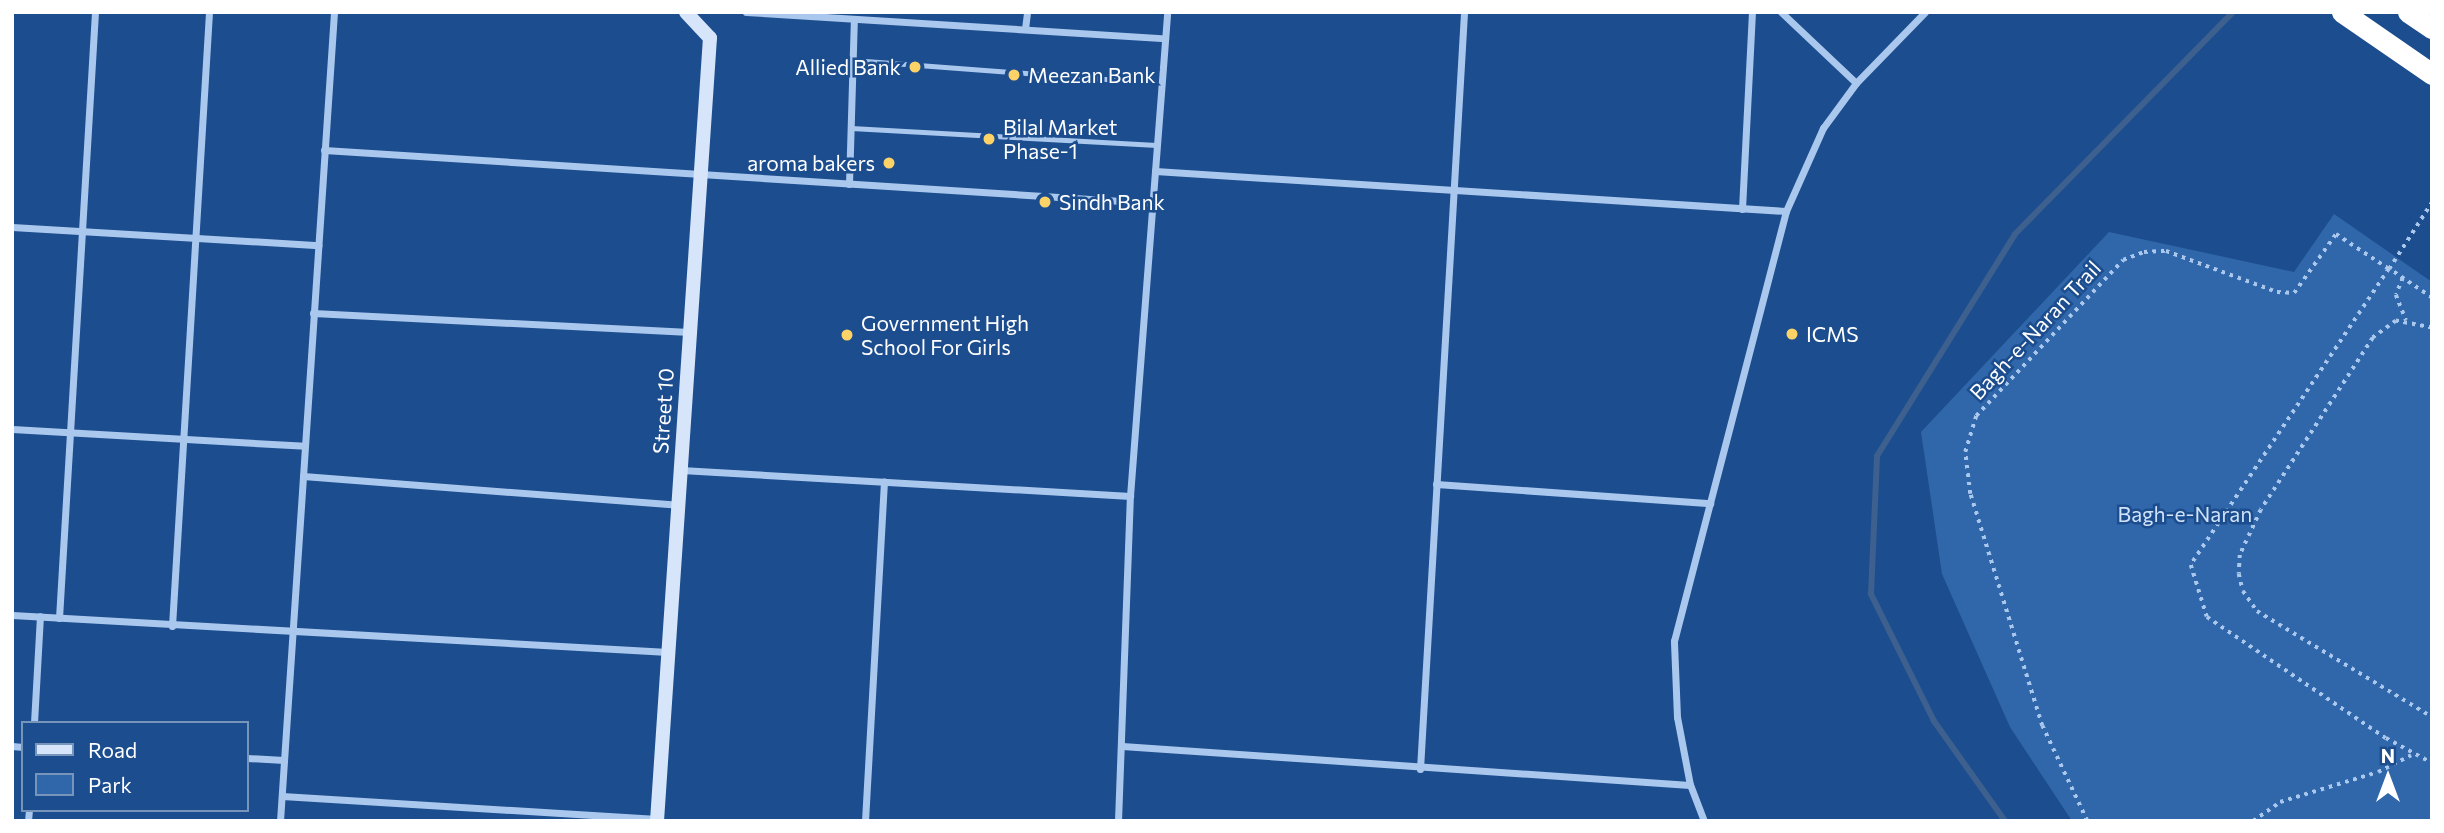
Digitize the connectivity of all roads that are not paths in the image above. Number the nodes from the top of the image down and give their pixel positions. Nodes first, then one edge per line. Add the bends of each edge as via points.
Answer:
1 (95, 12) edge
2 (208, 12) edge
3 (334, 12) edge
4 (686, 12) edge
5 (746, 12) edge
6 (1027, 12) edge
7 (1167, 12) edge
8 (1464, 12) edge
9 (1752, 12) edge
10 (1781, 12) edge
11 (1925, 12) edge
12 (2342, 12) edge
13 (2408, 12) edge
14 (881, 16) edge
15 (853, 19) junction
16 (2432, 28) edge
17 (1026, 29) junction
18 (1165, 38) junction
19 (852, 61) junction
20 (2432, 74) edge
21 (1118, 80) dead end
22 (1856, 83) junction
23 (850, 128) junction
24 (1157, 145) junction
25 (324, 150) junction
26 (1155, 171) junction
27 (700, 174) junction
28 (849, 184) junction
29 (1453, 191) junction
30 (1152, 203) junction
31 (1742, 209) junction
32 (1786, 211) junction
33 (12, 227) edge
34 (82, 231) junction
35 (195, 238) junction
36 (318, 245) junction
37 (313, 313) junction
38 (690, 332) junction
39 (12, 429) edge
40 (70, 432) junction
41 (183, 439) junction
42 (305, 446) junction
43 (680, 470) junction
44 (303, 476) junction
45 (884, 482) junction
46 (1436, 484) junction
47 (1130, 496) junction
48 (1710, 503) junction
49 (678, 505) junction
50 (12, 615) edge
51 (40, 616) junction
52 (59, 618) junction
53 (172, 626) junction
54 (293, 631) junction
55 (668, 652) junction
56 (34, 721) edge
57 (1122, 746) junction
58 (248, 758) edge
59 (284, 760) junction
60 (1420, 769) junction
61 (1690, 785) junction
62 (282, 796) junction
63 (657, 820) edge
64 (280, 821) edge
65 (865, 821) edge
66 (1118, 821) edge
67 (1704, 821) edge

1 - 34 street
2 - 35 street
3 - 25 street
4 - 27 street, Street 10 via 710,38
5 - 15 street
6 - 17 street
7 - 18 street
8 - 29 street
9 - 31 street
10 - 22 street
11 - 22 street
12 - 20 highway
13 - 16 highway
14 - 15 street
14 - 17 street
15 - 19 street
17 - 18 street
18 - 24 street
19 - 21 lane
19 - 23 street
22 - 32 street via 1824,128
23 - 24 lane
23 - 28 street
24 - 26 street
25 - 27 street
25 - 36 street
26 - 29 street
26 - 30 street
27 - 28 street
27 - 38 street, Street 10
28 - 30 street
29 - 31 street
29 - 46 street
30 - 47 street
31 - 32 street
32 - 48 street
33 - 34 street
34 - 35 street
34 - 40 street
35 - 36 street
35 - 41 street
36 - 37 street
37 - 38 street
37 - 42 street
38 - 43 street, Street 10
39 - 40 street
40 - 41 street
40 - 52 street
41 - 42 street
41 - 53 street
42 - 44 street
43 - 45 street
43 - 49 street, Street 10
44 - 49 street
44 - 54 street
45 - 47 street
45 - 65 street
46 - 48 street
46 - 60 street
47 - 57 street
48 - 61 street via 1674,641 1677,717
49 - 55 street, Street 10
50 - 51 street
51 - 52 street
51 - 56 street
52 - 53 street
53 - 54 street
54 - 55 street
54 - 59 street
55 - 63 street, Street 10
57 - 60 street
57 - 66 street
58 - 59 street
59 - 62 street
60 - 61 street
61 - 67 street
62 - 63 street
62 - 64 street

